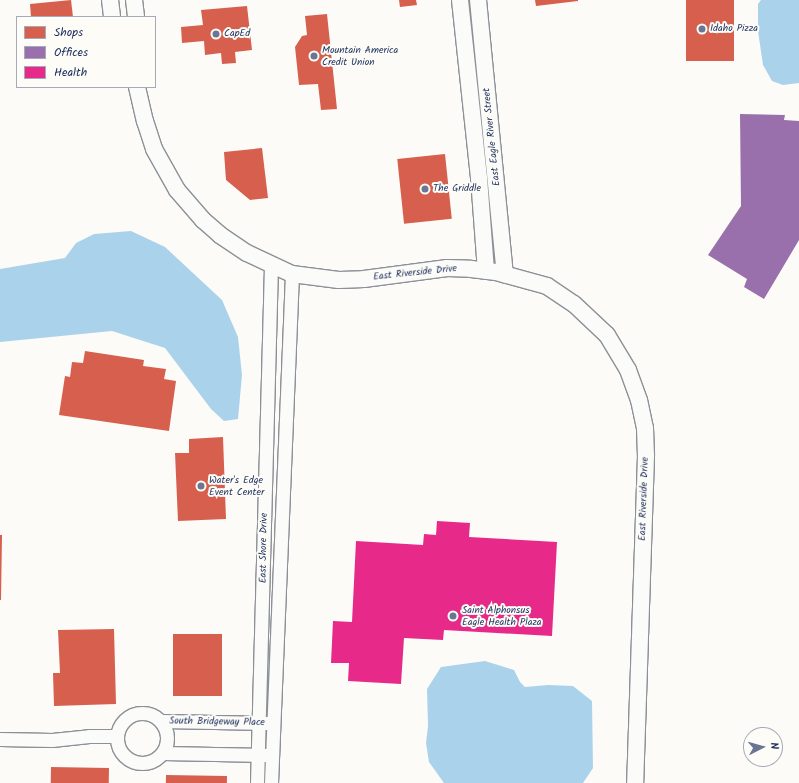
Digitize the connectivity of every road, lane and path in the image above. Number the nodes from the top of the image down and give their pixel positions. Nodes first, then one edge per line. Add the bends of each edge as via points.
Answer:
1 (110, 0) edge
2 (134, 0) edge
3 (460, 0) edge
4 (478, 0) edge
5 (112, 16) edge
6 (136, 16) edge
7 (137, 88) edge
8 (271, 265) junction
9 (486, 271) junction
10 (292, 274) junction
11 (505, 275) junction
12 (162, 721) junction
13 (259, 723) junction
14 (273, 723) junction
15 (117, 736) junction
16 (0, 739) edge
17 (163, 752) junction
18 (258, 755) junction
19 (272, 755) junction
20 (257, 783) edge
21 (271, 783) edge
22 (635, 783) edge

1 - 5 street
2 - 6 street
3 - 9 street, East Eagle River Street
4 - 11 street, East Eagle River Street
7 - 8 street, East Riverside Drive via 154,148 177,190 190,207 220,235
8 - 10 street, East Riverside Drive
8 - 13 street, East Shore Drive
9 - 10 street, East Riverside Drive via 447,268 339,280
9 - 11 street, East Riverside Drive
10 - 14 street, East Shore Drive
11 - 22 street, East Riverside Drive via 547,286 574,304 595,323 607,335 628,370 639,400 645,428 646,456
12 - 13 street, South Bridgeway Place
12 - 15 street via 149,713 134,713 121,722
12 - 17 street via 168,737
13 - 14 street, South Bridgeway Place
13 - 18 street, East Shore Drive
14 - 19 street, East Shore Drive
15 - 16 street via 52,740
15 - 17 street via 122,753 134,762 150,762
17 - 18 street
18 - 19 street
18 - 20 street, East Shore Drive
19 - 21 street, East Shore Drive

